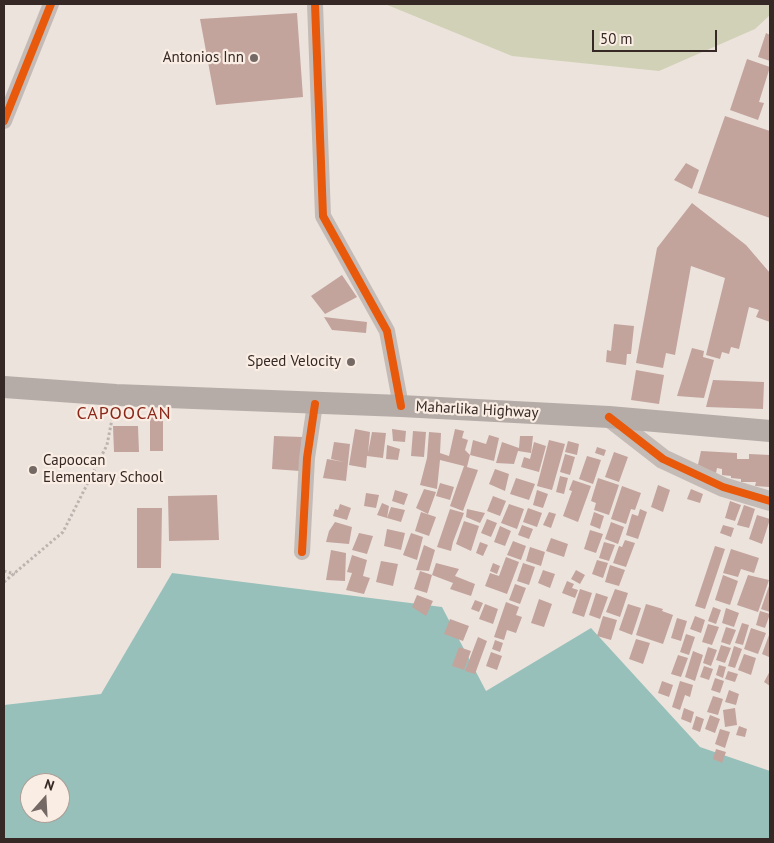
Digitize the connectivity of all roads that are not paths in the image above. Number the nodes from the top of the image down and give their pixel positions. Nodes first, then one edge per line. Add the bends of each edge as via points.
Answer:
1 (51, 4) edge
2 (315, 4) edge
3 (4, 120) edge
4 (4, 387) edge
5 (315, 404) junction
6 (401, 406) junction
7 (609, 417) junction
8 (770, 431) edge
9 (770, 501) edge
10 (302, 552) dead end

1 - 3 street
2 - 6 street via 323,216 387,331
4 - 5 main road, Maharlika Highway
5 - 6 main road, Maharlika Highway
5 - 10 street via 307,458
6 - 7 main road, Maharlika Highway
7 - 8 main road, Maharlika Highway
7 - 9 street via 663,459 723,487

